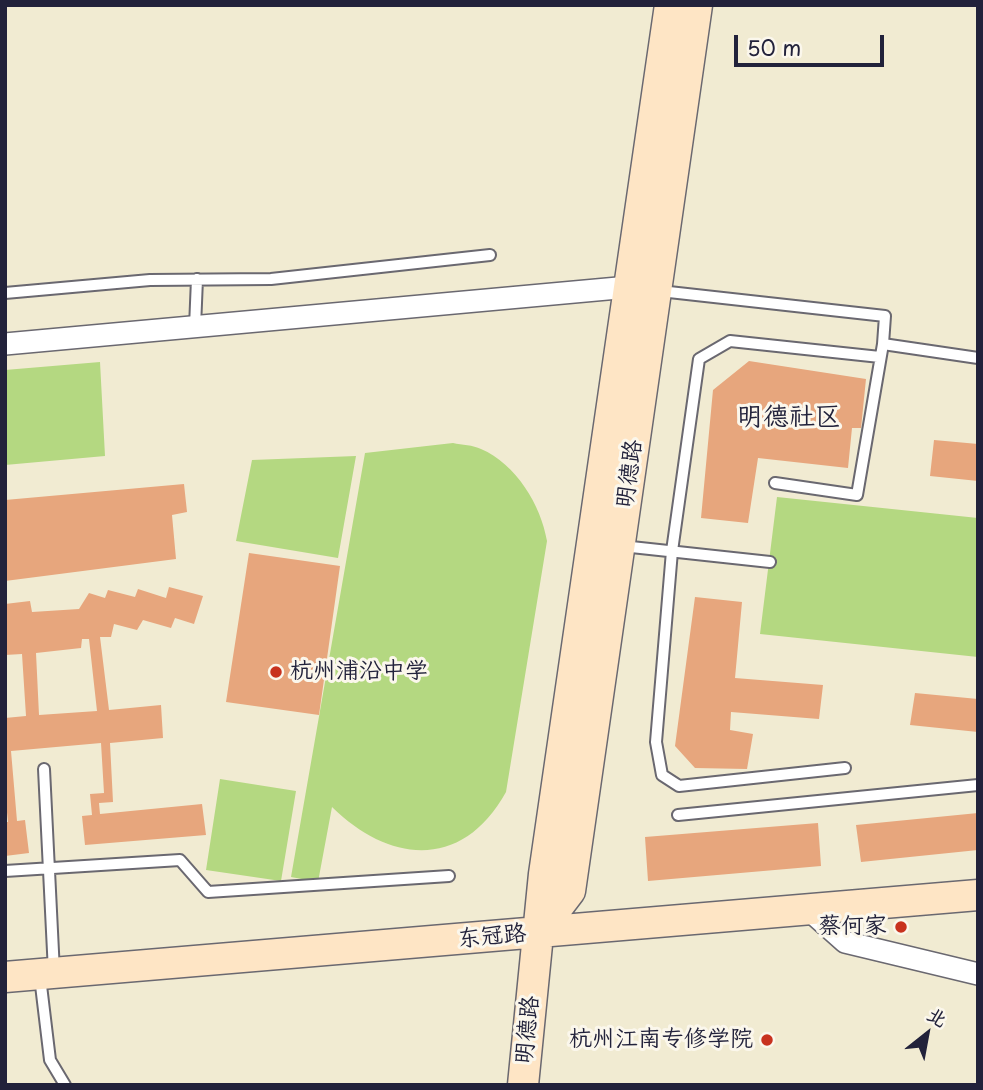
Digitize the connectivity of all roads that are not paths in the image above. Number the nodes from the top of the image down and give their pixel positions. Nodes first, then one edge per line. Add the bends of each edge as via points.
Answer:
1 (670, 5) edge
2 (697, 5) edge
3 (490, 255) dead end
4 (197, 279) junction
5 (643, 289) junction
6 (5, 293) edge
7 (195, 327) junction
8 (5, 344) edge
9 (883, 344) junction
10 (880, 357) junction
11 (978, 358) edge
12 (775, 483) dead end
13 (620, 545) junction
14 (672, 551) junction
15 (770, 562) dead end
16 (845, 768) dead end
17 (44, 769) dead end
18 (978, 786) edge
19 (678, 815) dead end
20 (49, 868) junction
21 (5, 872) edge
22 (449, 876) dead end
23 (978, 895) edge
24 (809, 910) junction
25 (538, 933) junction
26 (47, 974) junction
27 (978, 974) edge
28 (5, 977) edge
29 (65, 1085) edge
30 (523, 1085) edge

1 - 5 street, 明德路
2 - 5 street, 明德路
3 - 4 lane via 271,279
4 - 6 lane
4 - 7 lane
5 - 7 street
5 - 9 lane via 885,316
5 - 13 street, 明德路
5 - 25 street, 明德路
7 - 8 street
9 - 10 lane
9 - 11 lane
10 - 12 lane via 857,495
10 - 14 lane via 730,341 699,359
13 - 14 lane
13 - 25 street, 明德路 via 570,891
14 - 15 lane
14 - 16 lane via 656,741 662,775 679,786
17 - 20 lane
18 - 19 lane
20 - 21 lane
20 - 22 lane via 180,859 208,892
20 - 26 lane
23 - 24 street, 东冠路
24 - 25 street, 东冠路
24 - 27 street via 845,942
25 - 26 street, 东冠路
25 - 30 street, 明德路
26 - 28 street, 东冠路
26 - 29 lane via 50,1060

